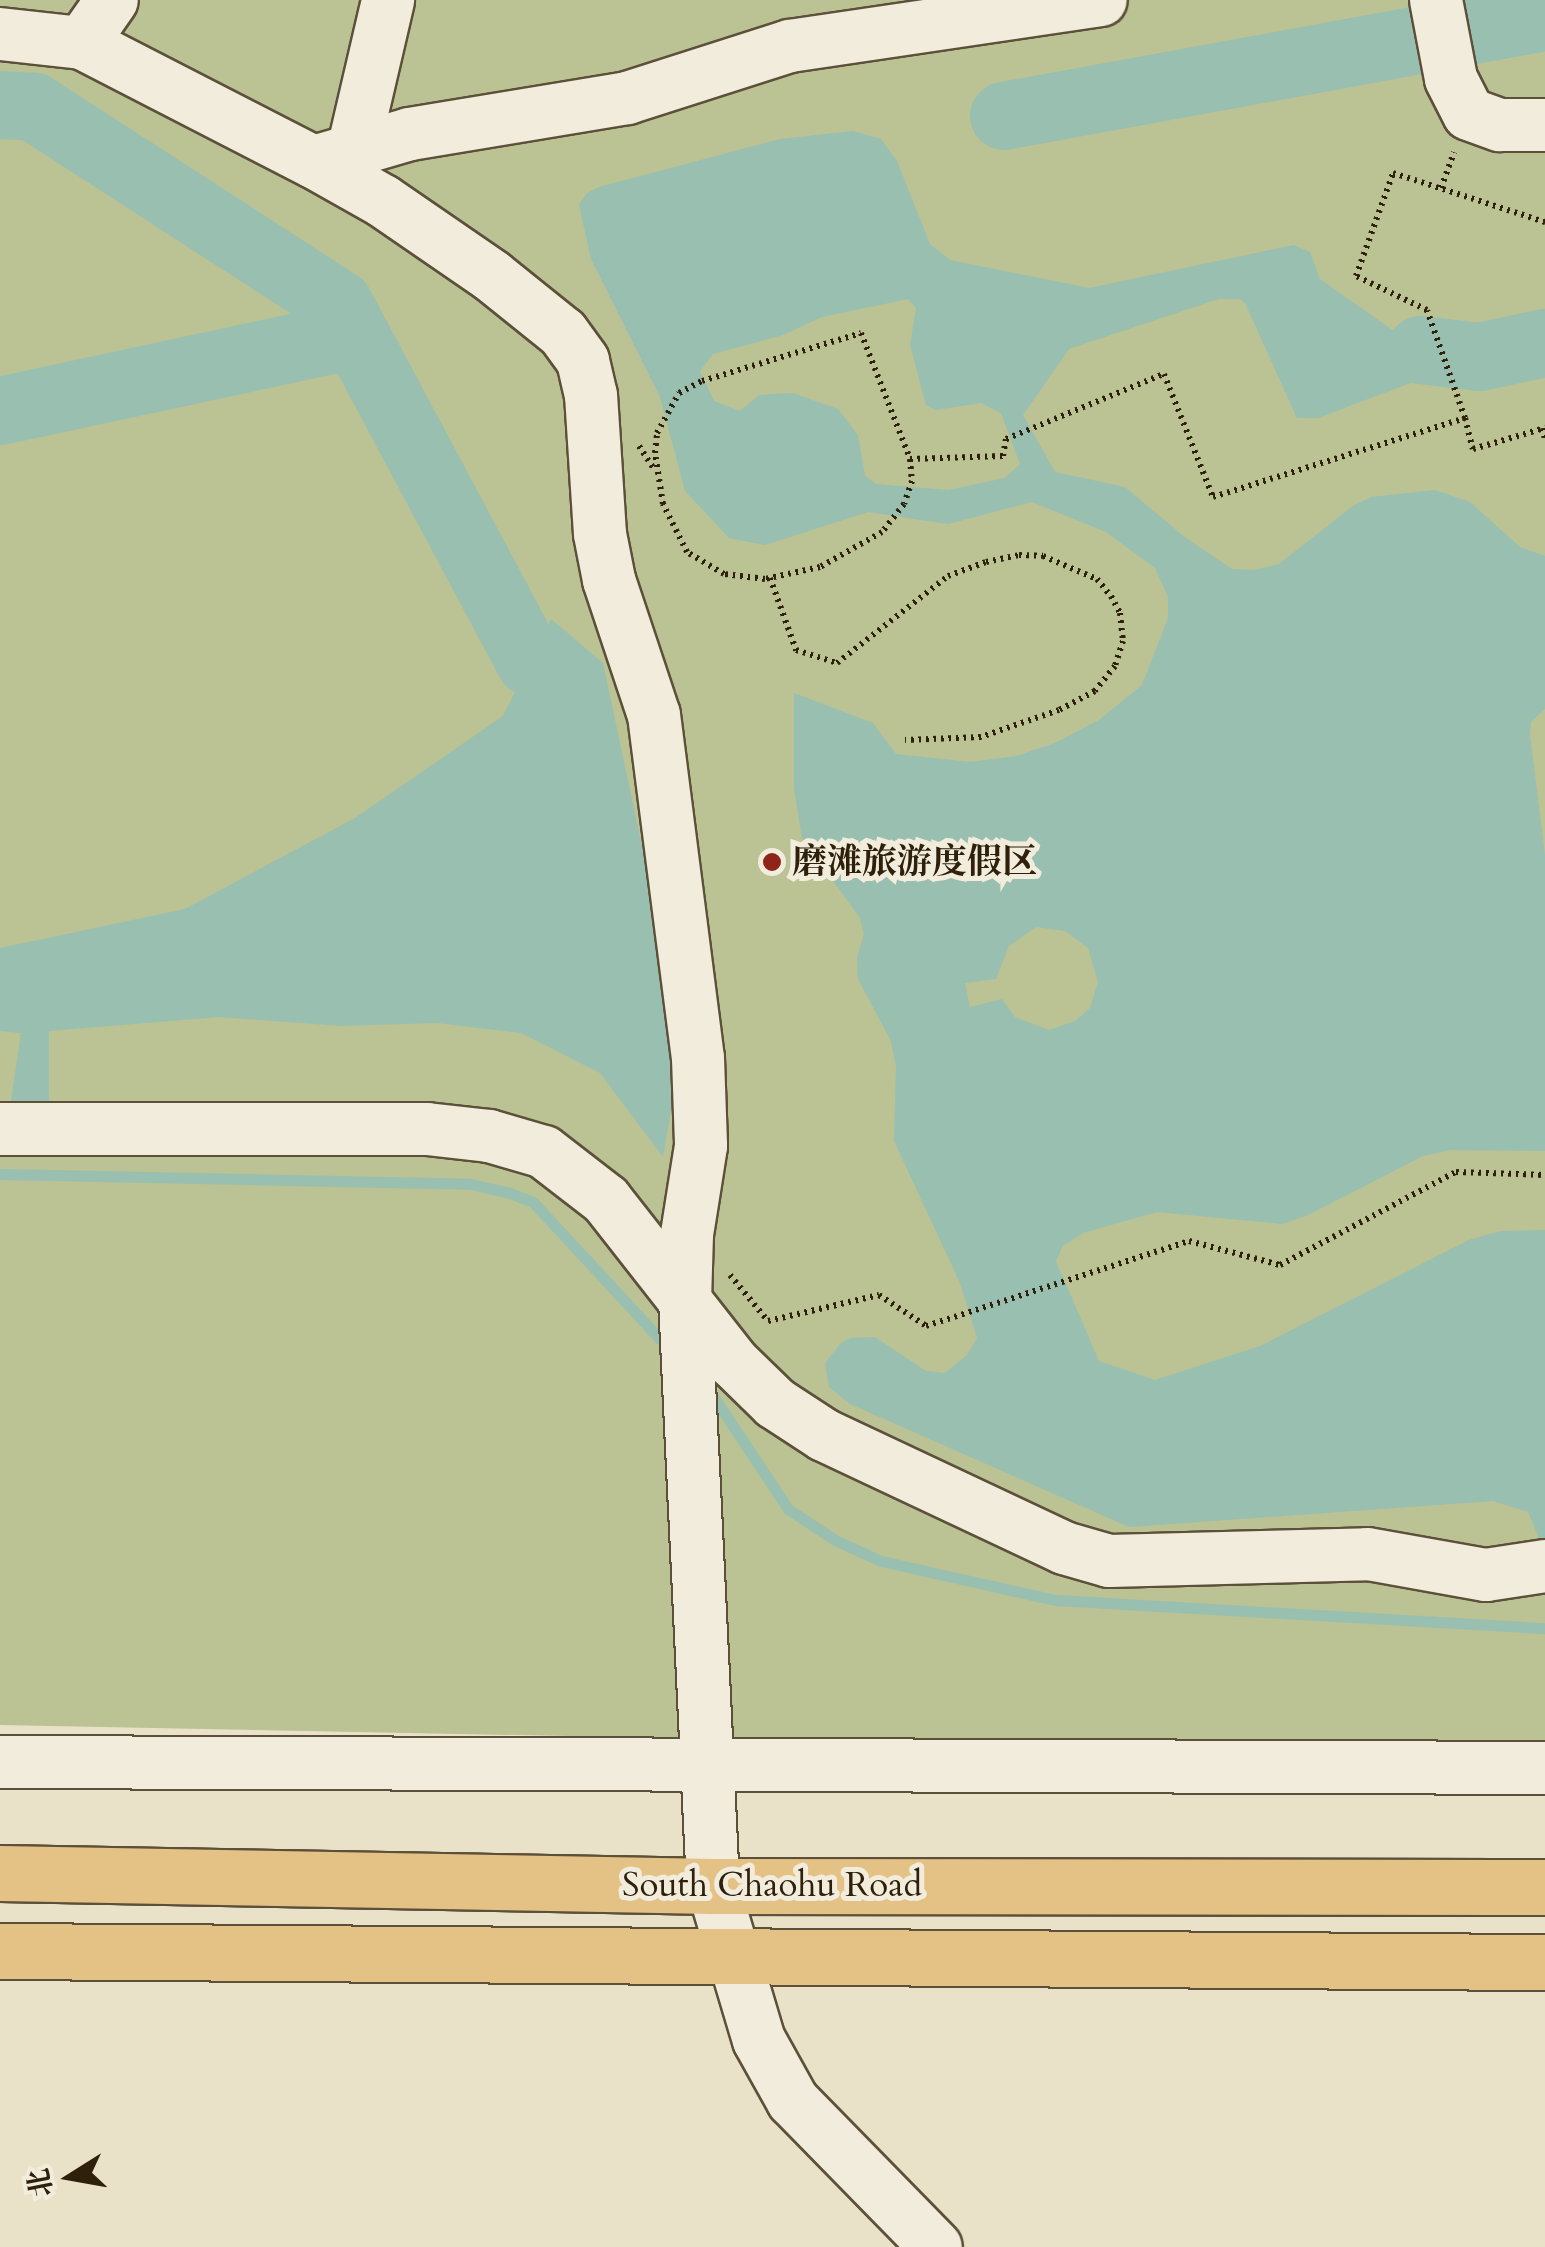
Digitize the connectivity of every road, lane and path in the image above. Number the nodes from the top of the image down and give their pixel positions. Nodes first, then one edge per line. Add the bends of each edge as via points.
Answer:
1 (112, 0) edge
2 (388, 0) edge
3 (1101, 0) edge
4 (1436, 0) edge
5 (951, 10) edge
6 (0, 34) edge
7 (82, 43) junction
8 (1545, 125) edge
9 (333, 156) junction
10 (1545, 222) edge
11 (1465, 416) junction
12 (1544, 428) edge
13 (1545, 440) edge
14 (910, 459) junction
15 (770, 578) junction
16 (905, 740) dead end
17 (0, 1129) edge
18 (1545, 1175) edge
19 (688, 1223) junction
20 (685, 1300) junction
21 (1545, 1566) edge
22 (0, 1762) edge
23 (709, 1762) junction
24 (1545, 1768) edge
25 (0, 1873) edge
26 (713, 1886) junction
27 (1545, 1887) edge
28 (0, 1951) edge
29 (734, 1958) junction
30 (1545, 1962) edge
31 (936, 2247) edge

1 - 7 street
2 - 9 street
3 - 5 street
4 - 8 street via 1451,79 1469,114 1482,122
5 - 9 street via 790,46 627,98 410,134
6 - 7 street
7 - 9 street
9 - 19 street via 382,201 563,332 584,361 600,534 654,716 698,1058 701,1146
10 - 11 path via 1392,174 1356,276 1427,310
11 - 12 path via 1473,449
11 - 14 path via 1213,497 1164,374 1006,439 1003,456
12 - 13 path
14 - 15 path via 904,504 882,532 820,567
14 - 15 path via 861,333 679,393 656,432 658,487 673,529 687,552 724,574
15 - 16 path via 796,650 837,663 948,576 986,562 1043,556 1097,579 1112,596 1122,640 1115,666 1095,691 981,737
17 - 20 street via 427,1129 489,1136 544,1152 606,1200
18 - 19 path via 1456,1172 1280,1264 1189,1241 926,1326 879,1295 768,1321
19 - 20 street
20 - 21 street via 759,1390 824,1435 1087,1556 1204,1562 1368,1554 1486,1574
20 - 23 street
22 - 23 street
23 - 24 street
23 - 26 street
25 - 26 main road, South Chaohu Road
26 - 27 main road, South Chaohu Road
26 - 29 street
28 - 29 main road, South Chaohu Road
29 - 30 main road, South Chaohu Road
29 - 31 street via 759,2040 793,2101

